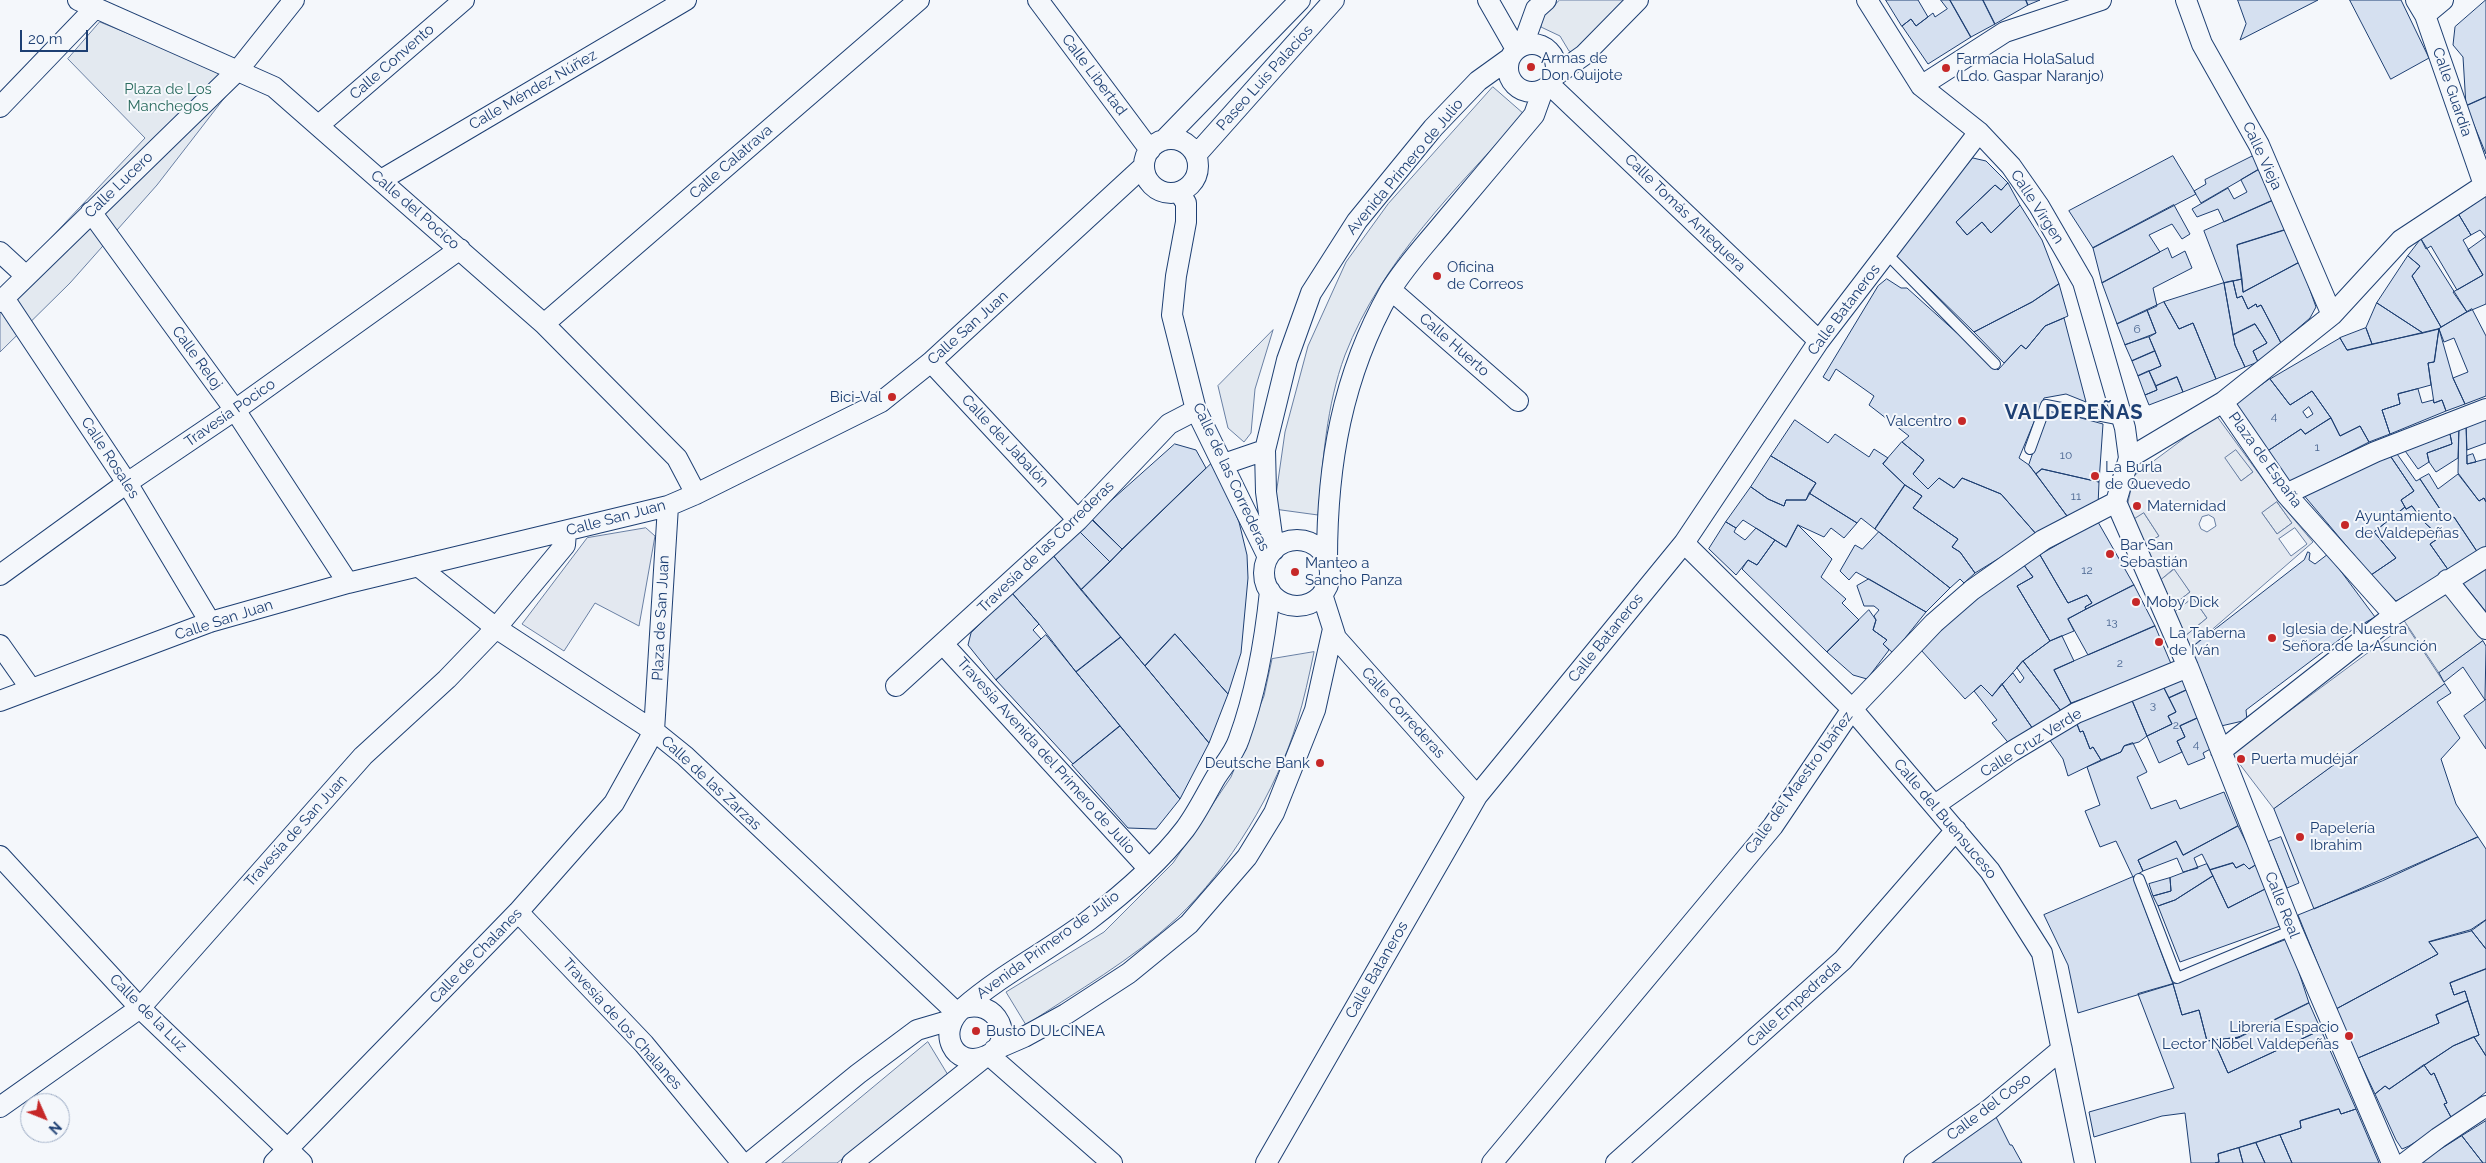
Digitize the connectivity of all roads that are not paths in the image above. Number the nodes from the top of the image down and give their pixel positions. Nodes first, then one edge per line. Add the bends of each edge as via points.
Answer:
1 (294, 0) edge
2 (464, 0) edge
3 (686, 0) edge
4 (919, 0) edge
5 (1038, 0) edge
6 (1300, 0) edge
7 (1334, 0) edge
8 (1488, 0) edge
9 (1546, 0) edge
10 (1638, 0) edge
11 (1867, 0) edge
12 (2102, 0) edge
13 (2186, 0) edge
14 (2443, 0) edge
15 (87, 4) edge
16 (2420, 7) edge
17 (1516, 51) junction
18 (239, 69) junction
19 (1550, 83) junction
20 (1921, 86) junction
21 (0, 107) edge
22 (320, 125) junction
23 (1979, 132) junction
24 (1153, 152) junction
25 (1196, 155) junction
26 (381, 180) junction
27 (2485, 185) edge
28 (1179, 192) junction
29 (91, 212) junction
30 (460, 249) junction
31 (0, 252) edge
32 (1886, 253) junction
33 (25, 276) junction
34 (1391, 290) junction
35 (2, 300) edge
36 (2332, 315) junction
37 (544, 324) junction
38 (1819, 341) junction
39 (932, 362) junction
40 (1995, 364) dead end
41 (1518, 401) dead end
42 (2223, 402) junction
43 (2486, 409) edge
44 (235, 410) junction
45 (1196, 410) junction
46 (2122, 420) junction
47 (2030, 449) dead end
48 (1265, 450) junction
49 (2129, 458) junction
50 (1224, 464) junction
51 (127, 483) junction
52 (696, 494) junction
53 (2286, 494) junction
54 (2116, 502) junction
55 (668, 506) junction
56 (1078, 520) junction
57 (566, 532) junction
58 (1684, 542) junction
59 (1271, 553) junction
60 (2486, 557) edge
61 (1327, 560) junction
62 (418, 566) junction
63 (0, 575) edge
64 (2447, 580) junction
65 (348, 583) junction
66 (1270, 591) junction
67 (1322, 594) junction
68 (2394, 615) junction
69 (210, 622) junction
70 (496, 628) junction
71 (1333, 629) junction
72 (2486, 629) edge
73 (0, 644) edge
74 (944, 644) junction
75 (2188, 667) junction
76 (896, 686) dead end
77 (31, 689) junction
78 (0, 701) edge
79 (1852, 709) junction
80 (654, 731) junction
81 (2221, 750) junction
82 (1477, 796) junction
83 (1935, 805) junction
84 (1956, 830) junction
85 (0, 856) edge
86 (1148, 868) junction
87 (2139, 880) dead end
88 (518, 912) junction
89 (2292, 930) junction
90 (140, 1008) junction
91 (956, 1014) junction
92 (2062, 1049) junction
93 (989, 1054) junction
94 (2486, 1106) edge
95 (0, 1107) edge
96 (296, 1156) edge
97 (274, 1163) edge
98 (742, 1163) edge
99 (749, 1163) edge
100 (852, 1163) edge
101 (1112, 1163) edge
102 (1266, 1163) edge
103 (1492, 1163) edge
104 (1616, 1163) edge
105 (1914, 1163) edge
106 (2085, 1163) edge
107 (2392, 1163) edge
108 (2405, 1163) edge

1 - 18 street, Calle Lucero
2 - 22 street, Calle Convento
3 - 26 street, Calle Méndez Núñez
4 - 37 street, Calle Calatrava
5 - 24 street, Calle Libertad
6 - 24 street, Paseo Luis Palacios
7 - 25 street, Paseo Luis Palacios
8 - 17 street
9 - 17 street via 1536,10
10 - 19 street via 1584,55
11 - 20 street, Calle Virgen
12 - 20 street via 2004,32
13 - 36 street, Calle Vieja via 2202,44 2259,145
14 - 16 street
15 - 18 street, Calle del Pocico
15 - 21 street
16 - 27 street, Calle Guardia
17 - 19 street via 1539,44 1552,52 1557,67
17 - 19 street via 1509,75 1512,82 1526,92
17 - 48 street, Avenida Primero de Julio via 1478,81 1433,128 1357,221 1311,293 1287,360
18 - 22 street, Calle del Pocico via 274,87
18 - 29 street, Calle Lucero
19 - 34 street via 1534,115 1420,250
19 - 38 street, Calle Tomás Antequera
20 - 23 street, Calle Virgen
22 - 26 street, Calle del Pocico
23 - 32 street, Calle Bataneros
23 - 46 street, Calle Virgen via 2011,166 2039,206 2083,282
24 - 25 street via 1174,140 1182,142
24 - 28 street via 1145,174 1154,188 1170,194
24 - 39 street, Calle San Juan
25 - 28 street via 1198,164 1193,182
26 - 30 street, Calle del Pocico
27 - 36 street via 2401,240
28 - 45 street, Calle de las Correderas via 1186,203 1186,222 1172,315
29 - 33 street, Calle Lucero
29 - 44 street, Calle Reloj
30 - 37 street, Calle del Pocico
30 - 44 street, Travesía Pocico
31 - 33 street
32 - 38 street, Calle Bataneros
32 - 40 lane
33 - 35 street, Calle Lucero
34 - 41 street, Calle Huerto
34 - 61 street via 1364,344 1340,415 1327,524
35 - 51 street, Calle Rosales
36 - 42 street
37 - 52 street, Calle del Pocico via 677,458
38 - 58 street, Calle Bataneros
39 - 52 street, Calle San Juan via 881,402
39 - 56 street, Calle del Jabalón
42 - 49 street, Plaza de España
42 - 53 street, Plaza de España
43 - 53 street via 2375,452
44 - 51 street, Travesía Pocico
44 - 65 street, Calle Reloj
45 - 50 street, Calle de las Correderas
45 - 56 street, Travesía de las Correderas via 1169,424
46 - 47 lane via 2046,405
46 - 49 street, Calle Virgen
48 - 50 street
48 - 59 street, Avenida Primero de Julio
49 - 54 street
50 - 59 street, Calle de las Correderas
51 - 63 street, Travesía Pocico
51 - 69 street, Calle Rosales
52 - 55 street, Calle San Juan
53 - 68 street, Plaza de España
54 - 75 street, Calle Real
54 - 79 street, Calle del Maestro Ibáñez via 2043,540 1972,590 1934,623
55 - 57 street, Calle San Juan
55 - 80 street, Plaza de San Juan
56 - 74 street, Travesía de las Correderas
57 - 62 street, Calle San Juan
57 - 70 street, Travesía de San Juan via 565,545
58 - 79 street, Calle del Buensuceso
58 - 82 street, Calle Bataneros
59 - 61 street via 1293,541 1303,541 1314,545
59 - 66 street via 1264,574
60 - 64 street
61 - 67 street via 1329,578
62 - 65 street, Calle San Juan
62 - 70 street, Calle de las Zarzas
64 - 68 street
64 - 72 street
65 - 69 street, Calle San Juan
66 - 67 street via 1285,604 1295,606 1314,601
66 - 86 street, Avenida Primero de Julio via 1265,643 1239,740 1186,828
67 - 71 street
68 - 81 street
69 - 77 street, Calle San Juan
70 - 80 street, Calle de las Zarzas
70 - 90 street, Travesía de San Juan via 447,679 363,756
71 - 82 street, Calle Correderas via 1336,638
71 - 93 street via 1315,710 1274,813 1247,857 1188,924 1129,973 1066,1014
73 - 77 street
74 - 76 street, Travesía de las Correderas
74 - 86 street, Travesía Avenida del Primero de Julio
75 - 81 street, Calle Real
75 - 83 street, Calle Cruz Verde via 2076,713 2011,752
77 - 78 street, Calle San Juan
79 - 83 street, Calle del Buensuceso
79 - 103 street, Calle del Maestro Ibáñez via 1773,826
80 - 88 street, Calle de Chalanes via 614,804
80 - 91 street, Calle de las Zarzas via 685,756
81 - 89 street, Calle Real
82 - 102 street, Calle Bataneros
83 - 84 street, Calle del Buensuceso
84 - 92 street, Calle del Buensuceso via 1990,871 2042,953
84 - 104 street, Calle Empedrada via 1843,960
85 - 90 street, Calle de la Luz
86 - 91 street, Avenida Primero de Julio via 1088,920 987,987
87 - 89 lane via 2177,978
88 - 96 street, Calle de Chalanes
88 - 98 street, Travesía de los Chalanes via 644,1044
89 - 107 street, Calle Real
90 - 95 street, Travesía de San Juan
90 - 96 street, Calle de la Luz
91 - 93 street via 949,1038 959,1054 976,1059
91 - 93 street via 980,1006 996,1015 1002,1033
91 - 99 street, Avenida Primero de Julio via 917,1030
92 - 105 street, Calle del Coso via 1990,1109
92 - 106 street, Calle del Buensuceso
93 - 100 street
93 - 101 street
94 - 108 street
96 - 97 street, Calle de Chalanes

